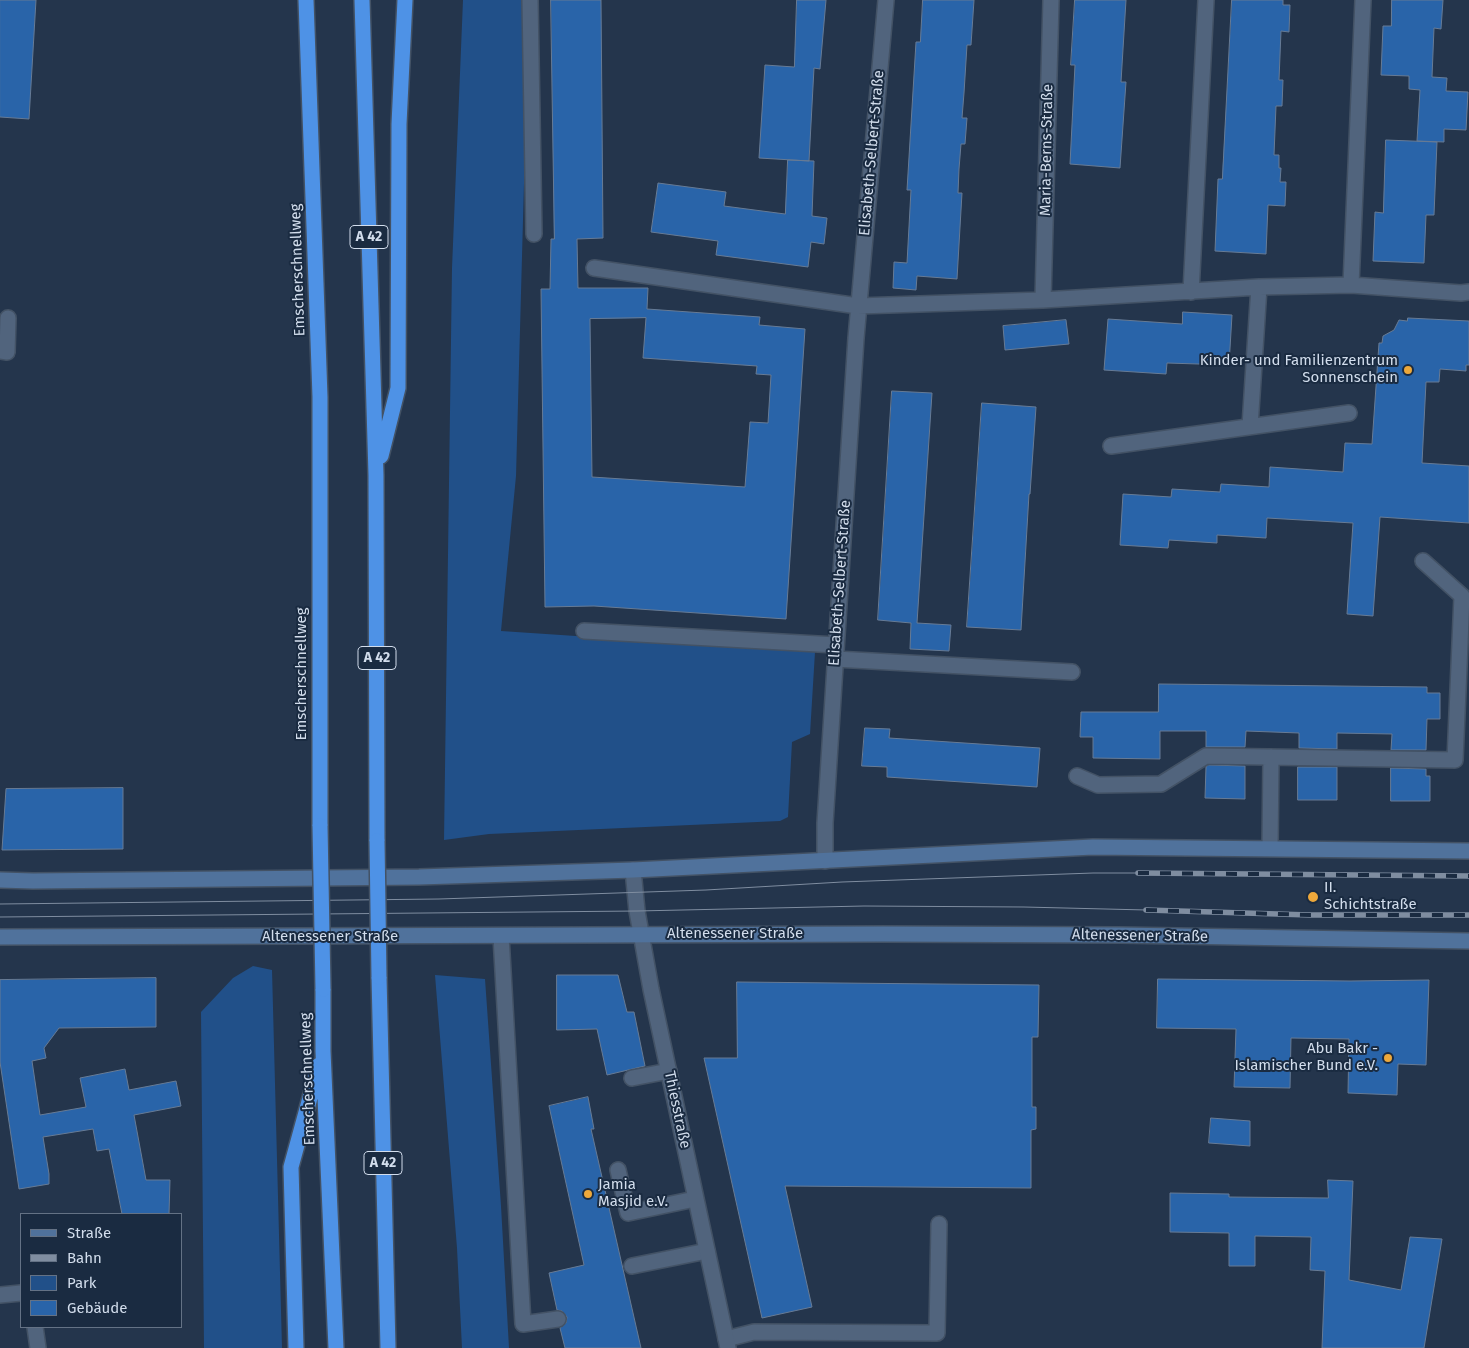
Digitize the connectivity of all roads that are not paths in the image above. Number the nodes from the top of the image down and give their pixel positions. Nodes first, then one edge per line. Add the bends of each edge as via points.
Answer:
1 (306, 0) edge
2 (362, 0) edge
3 (405, 0) edge
4 (530, 0) edge
5 (886, 0) edge
6 (1051, 0) edge
7 (1206, 0) edge
8 (1363, 0) edge
9 (534, 234) dead end
10 (594, 268) dead end
11 (1352, 285) junction
12 (1259, 287) junction
13 (1191, 292) junction
14 (1469, 292) edge
15 (1043, 300) junction
16 (858, 306) junction
17 (8, 318) dead end
18 (0, 352) edge
19 (1349, 413) dead end
20 (1250, 426) junction
21 (1111, 446) dead end
22 (376, 474) junction
23 (1423, 561) dead end
24 (584, 631) dead end
25 (836, 652) junction
26 (1072, 672) dead end
27 (1271, 757) junction
28 (1077, 776) dead end
29 (1270, 848) junction
30 (1469, 851) edge
31 (825, 861) junction
32 (633, 870) junction
33 (0, 880) edge
34 (641, 934) junction
35 (501, 936) junction
36 (0, 937) edge
37 (1469, 941) edge
38 (323, 1051) junction
39 (669, 1071) junction
40 (632, 1078) dead end
41 (618, 1170) dead end
42 (695, 1199) junction
43 (939, 1224) dead end
44 (707, 1251) junction
45 (632, 1266) dead end
46 (20, 1294) edge
47 (0, 1295) edge
48 (558, 1319) dead end
49 (35, 1328) edge
50 (727, 1343) edge
51 (38, 1348) edge
52 (296, 1348) edge
53 (336, 1348) edge
54 (388, 1348) edge

1 - 38 highway, Emscherschnellweg, bridge via 320,397
2 - 22 highway, A 42
3 - 22 highway via 399,124 398,388
4 - 9 street
5 - 16 street, Elisabeth-Selbert-Straße
6 - 15 street, Maria-Berns-Straße
7 - 13 street
8 - 11 street
10 - 16 street
11 - 12 street
11 - 14 street
12 - 13 street
12 - 20 street
13 - 15 street
15 - 16 street
16 - 25 street, Elisabeth-Selbert-Straße
17 - 18 street via 7,352
19 - 20 street
20 - 21 street
22 - 54 highway, A 42, bridge via 378,977
23 - 27 street via 1462,596 1455,760
24 - 25 street
25 - 26 street
25 - 31 street, Elisabeth-Selbert-Straße
27 - 28 street via 1206,756 1161,784 1098,785
27 - 29 street
29 - 30 main road
29 - 31 main road via 1093,847
31 - 32 main road
32 - 33 main road via 419,877
32 - 34 street, Thiesstraße
34 - 35 main road, Altenessener Straße
34 - 37 main road, Altenessener Straße via 1071,935
34 - 39 street, Thiesstraße
35 - 36 main road, Altenessener Straße
35 - 48 street via 523,1324
38 - 52 highway via 291,1167
38 - 53 highway, Emscherschnellweg
39 - 40 street
39 - 42 street, Thiesstraße
41 - 42 street via 628,1213
42 - 44 street, Thiesstraße
43 - 50 street via 937,1333 754,1332
44 - 45 street
44 - 50 street, Thiesstraße
46 - 47 street
49 - 51 street

